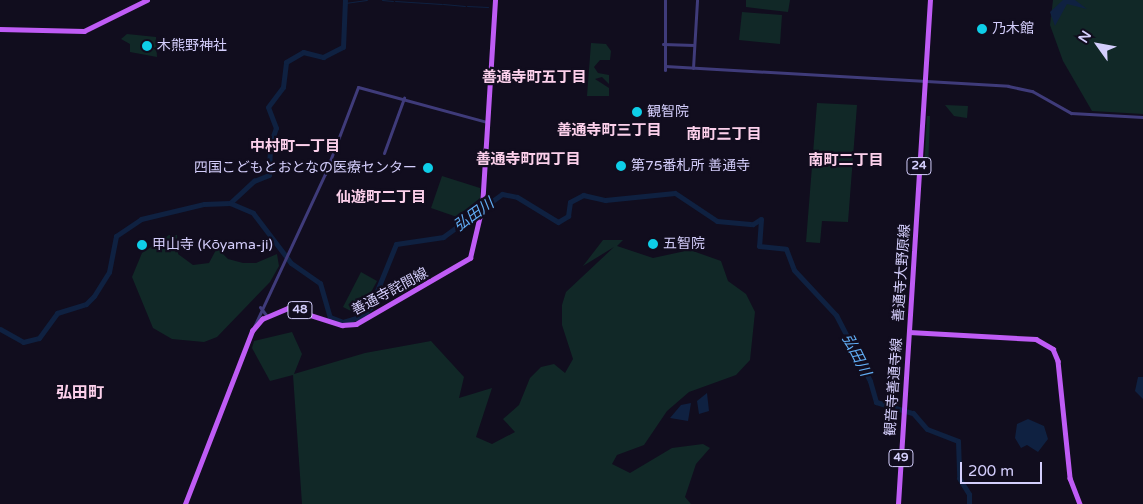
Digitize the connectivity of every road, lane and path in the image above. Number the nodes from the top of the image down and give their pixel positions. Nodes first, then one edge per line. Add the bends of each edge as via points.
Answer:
1 (147, 0) edge
2 (495, 0) edge
3 (665, 0) edge
4 (697, 0) edge
5 (930, 0) edge
6 (0, 29) edge
7 (663, 44) junction
8 (694, 45) junction
9 (693, 68) junction
10 (925, 82) junction
11 (404, 98) junction
12 (1143, 117) edge
13 (487, 122) junction
14 (384, 153) dead end
15 (260, 307) junction
16 (266, 315) junction
17 (252, 330) junction
18 (909, 332) junction
19 (185, 504) edge
20 (898, 504) edge
21 (1080, 504) edge

1 - 6 main road via 84,31
2 - 13 main road, 善通寺詫間線 / 48
3 - 7 street
4 - 8 street
5 - 10 main road, 善通寺大野原線 / 24
7 - 8 street
7 - 9 street via 665,68
8 - 9 street
9 - 10 street
10 - 12 street via 1015,87 1071,113
10 - 18 main road, 善通寺大野原線 / 24
11 - 13 street
11 - 14 street
11 - 15 street via 358,87 326,174
13 - 16 main road, 善通寺詫間線 / 48 via 483,205 465,264 364,321 342,325 288,308
15 - 16 street
15 - 17 street
16 - 17 main road, 48
17 - 19 main road, 48
18 - 20 main road, 観音寺善通寺線 / 49
18 - 21 main road, 善通寺大野原線 via 1036,339 1053,349 1058,361 1070,478

